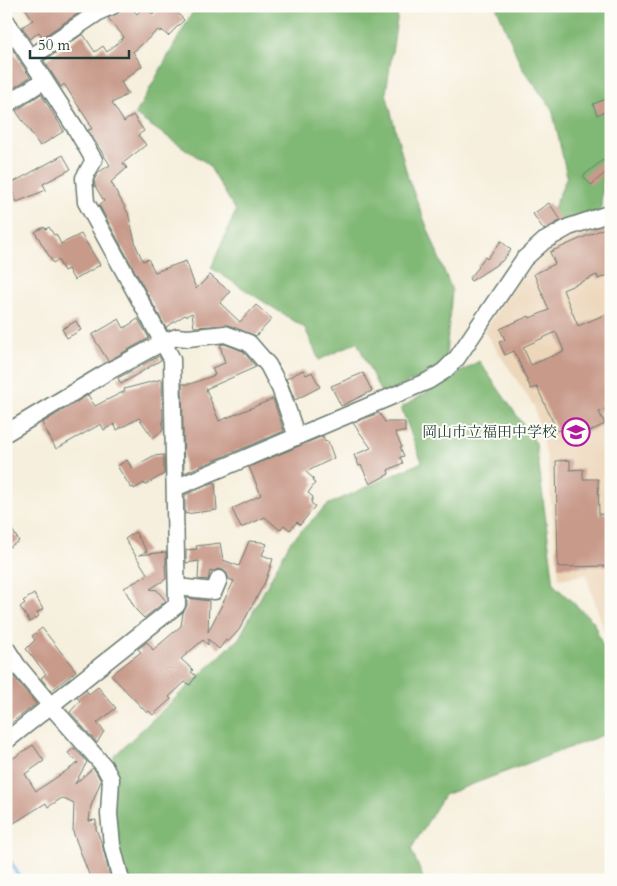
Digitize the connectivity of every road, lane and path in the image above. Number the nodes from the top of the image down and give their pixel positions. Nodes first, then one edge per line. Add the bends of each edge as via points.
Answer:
1 (112, 6) edge
2 (6, 22) edge
3 (30, 58) junction
4 (43, 81) junction
5 (6, 105) edge
6 (611, 213) edge
7 (162, 342) junction
8 (6, 433) edge
9 (297, 437) junction
10 (175, 488) junction
11 (219, 579) dead end
12 (177, 587) junction
13 (6, 648) edge
14 (51, 706) junction
15 (6, 741) edge
16 (121, 880) edge

1 - 3 street
2 - 3 street
3 - 4 street
4 - 5 street
4 - 7 street via 94,160 84,178 86,202
6 - 9 street via 569,227 544,241 524,259 457,358 444,371 428,381
7 - 8 street
7 - 9 street via 177,337 225,334 249,343 268,365 280,388
7 - 10 street via 172,359
9 - 10 street
10 - 12 street
11 - 12 street via 214,591
12 - 14 street via 178,605
13 - 14 street
14 - 15 street
14 - 16 street via 104,766 111,779 109,814 112,845

